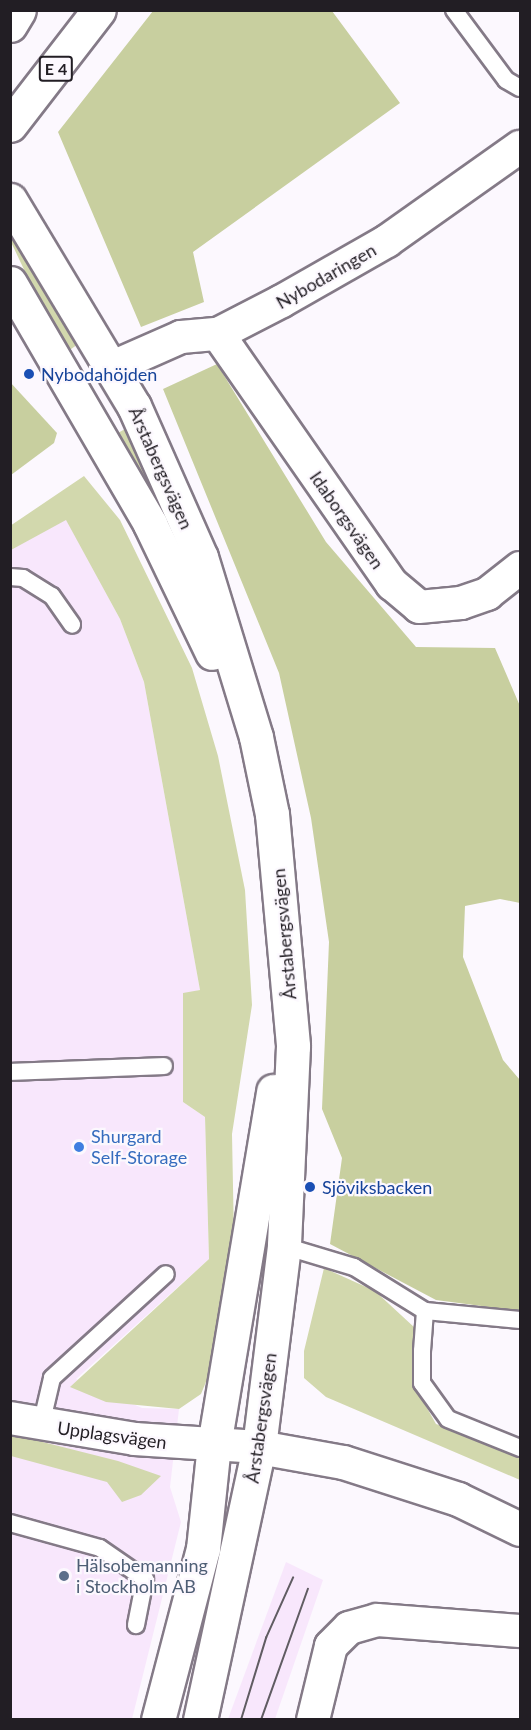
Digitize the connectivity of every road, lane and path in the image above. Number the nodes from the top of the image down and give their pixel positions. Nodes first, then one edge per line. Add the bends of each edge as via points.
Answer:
1 (19, 10) edge
2 (99, 10) edge
3 (454, 10) edge
4 (10, 25) edge
5 (520, 88) edge
6 (10, 126) edge
7 (520, 147) edge
8 (10, 200) edge
9 (10, 283) edge
10 (218, 334) junction
11 (113, 367) junction
12 (69, 388) junction
13 (520, 568) edge
14 (10, 577) edge
15 (72, 625) dead end
16 (164, 1066) dead end
17 (10, 1072) edge
18 (284, 1246) junction
19 (166, 1274) dead end
20 (426, 1311) junction
21 (520, 1320) edge
22 (10, 1418) edge
23 (41, 1425) junction
24 (214, 1445) junction
25 (259, 1447) junction
26 (520, 1448) edge
27 (10, 1523) edge
28 (520, 1529) edge
29 (136, 1625) dead end
30 (520, 1631) edge
31 (158, 1719) edge
32 (200, 1719) edge
33 (313, 1719) edge

1 - 4 main road
2 - 6 main road, E 4
3 - 5 lane via 506,80
7 - 10 street, Nybodaringen via 387,241
8 - 11 main road, Årstabergsvägen
9 - 12 main road, Årstabergsvägen
10 - 11 street, Nybodaringen via 181,337
10 - 13 street, Idaborgsvägen via 392,584 419,607 461,603 487,594
11 - 12 main road
11 - 18 main road, Årstabergsvägen via 201,557 256,737 272,814 293,1046
12 - 24 main road, Årstabergsvägen via 150,524 213,655 234,724 269,894 276,970 273,1087
14 - 15 lane via 23,578 52,597
16 - 17 lane
18 - 20 lane via 354,1267
18 - 25 main road, Årstabergsvägen
19 - 23 lane via 52,1378
20 - 21 lane
20 - 26 lane via 422,1383 428,1396 448,1419
22 - 23 street, Upplagsvägen
23 - 24 street, Upplagsvägen
24 - 25 street
24 - 31 main road, Årstabergsvägen via 203,1549
25 - 28 main road via 343,1462 458,1499
25 - 32 main road, Årstabergsvägen
27 - 29 lane via 100,1548 145,1579
30 - 33 street via 377,1620 349,1628 331,1646

